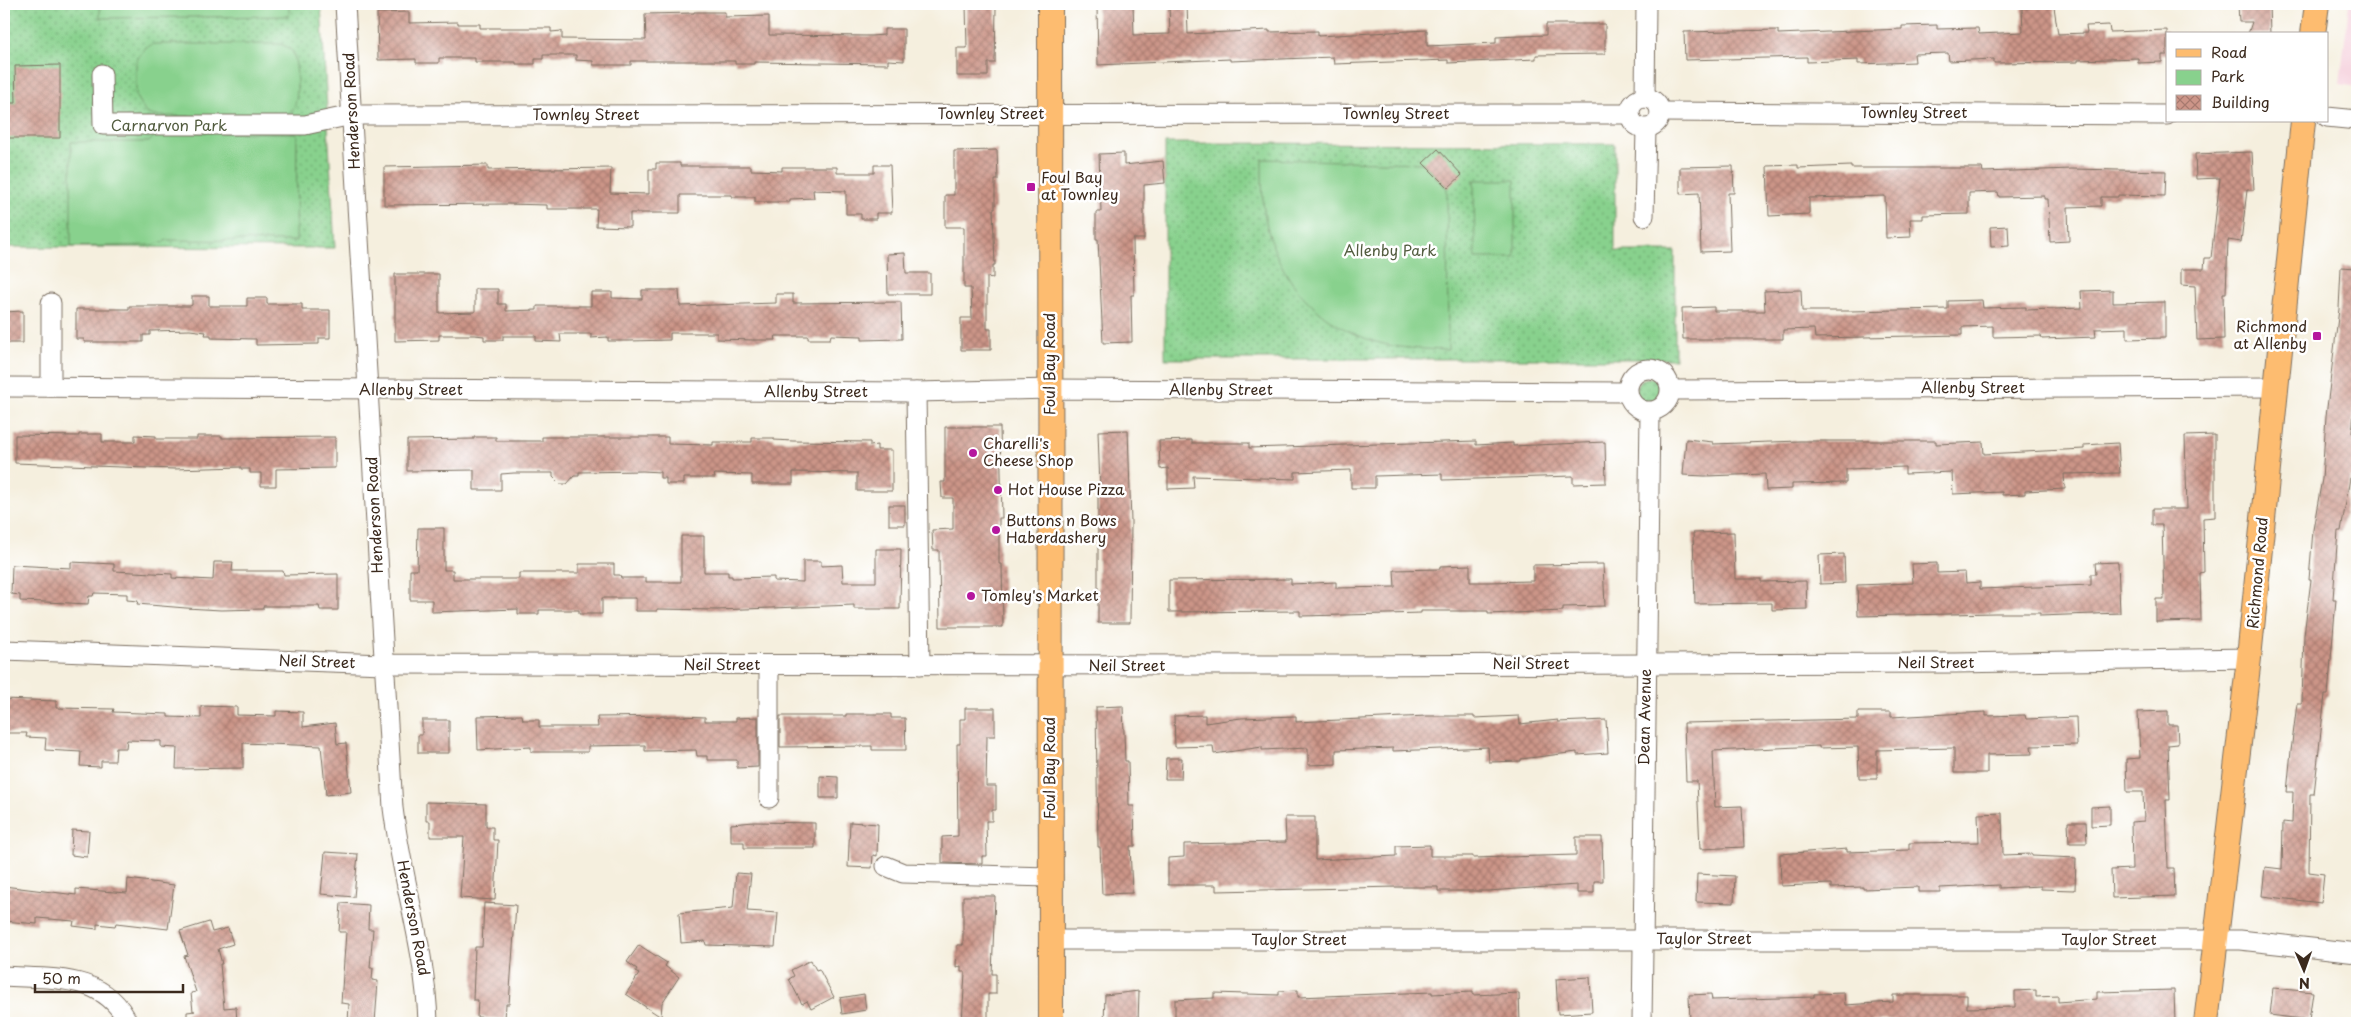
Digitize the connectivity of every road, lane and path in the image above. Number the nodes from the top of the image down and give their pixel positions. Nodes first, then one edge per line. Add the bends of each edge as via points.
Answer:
1 (346, 4) edge
2 (1050, 4) edge
3 (1646, 4) edge
4 (2317, 4) edge
5 (2313, 32) edge
6 (102, 74) dead end
7 (1645, 98) junction
8 (1660, 112) junction
9 (1050, 114) junction
10 (1630, 114) junction
11 (352, 115) junction
12 (2166, 115) edge
13 (2328, 117) edge
14 (2357, 120) edge
15 (2303, 122) edge
16 (1646, 129) junction
17 (1644, 216) dead end
18 (51, 303) dead end
19 (4, 387) edge
20 (50, 387) junction
21 (2275, 387) junction
22 (368, 389) junction
23 (1050, 389) junction
24 (1671, 390) junction
25 (916, 392) junction
26 (1628, 392) junction
27 (1650, 412) junction
28 (4, 650) edge
29 (2250, 658) junction
30 (1645, 663) junction
31 (384, 664) junction
32 (769, 665) junction
33 (920, 665) junction
34 (1050, 666) junction
35 (769, 798) dead end
36 (886, 866) dead end
37 (1050, 877) junction
38 (1642, 939) junction
39 (1050, 940) junction
40 (2215, 940) junction
41 (2357, 953) edge
42 (4, 976) edge
43 (128, 1023) edge
44 (428, 1023) edge
45 (1051, 1023) edge
46 (1642, 1023) edge
47 (2206, 1023) edge

1 - 11 street, Henderson Road
2 - 9 main road, Foul Bay Road
3 - 7 street
4 - 5 main road
6 - 11 street, Townley Street via 103,125 305,124
7 - 8 street via 1655,102
7 - 10 street via 1634,103
8 - 12 street, Townley Street
8 - 16 street via 1656,123
9 - 10 street, Townley Street
9 - 11 street, Townley Street
9 - 23 main road, Foul Bay Road
10 - 16 street via 1638,127
11 - 22 street, Henderson Road
13 - 14 street
15 - 21 main road, Richmond Road
16 - 17 street
18 - 20 street
19 - 20 street, Allenby Street
20 - 22 street, Allenby Street
21 - 24 street, Allenby Street
21 - 29 main road, Richmond Road
22 - 25 street, Allenby Street
22 - 31 street, Henderson Road
23 - 25 street, Allenby Street
23 - 26 street, Allenby Street
23 - 34 main road, Foul Bay Road
24 - 26 street via 1668,379 1660,371 1650,369 1638,372 1630,380
24 - 27 street via 1668,400
25 - 33 street
26 - 27 street via 1635,406
27 - 30 street, Dean Avenue
28 - 31 street, Neil Street
29 - 30 street, Neil Street via 1956,663
29 - 40 main road, Richmond Road
30 - 34 street, Neil Street
30 - 38 street, Dean Avenue
31 - 32 street, Neil Street
31 - 44 street, Henderson Road via 393,808 419,937
32 - 33 street, Neil Street
32 - 35 street
33 - 34 street, Neil Street
34 - 37 main road, Foul Bay Road
36 - 37 street via 903,873
37 - 39 main road, Foul Bay Road
38 - 39 street, Taylor Street
38 - 40 street, Taylor Street
38 - 46 street, Dean Avenue
39 - 45 main road, Foul Bay Road
40 - 41 street, Taylor Street
40 - 47 main road, Richmond Road
42 - 43 street via 89,984 112,998

